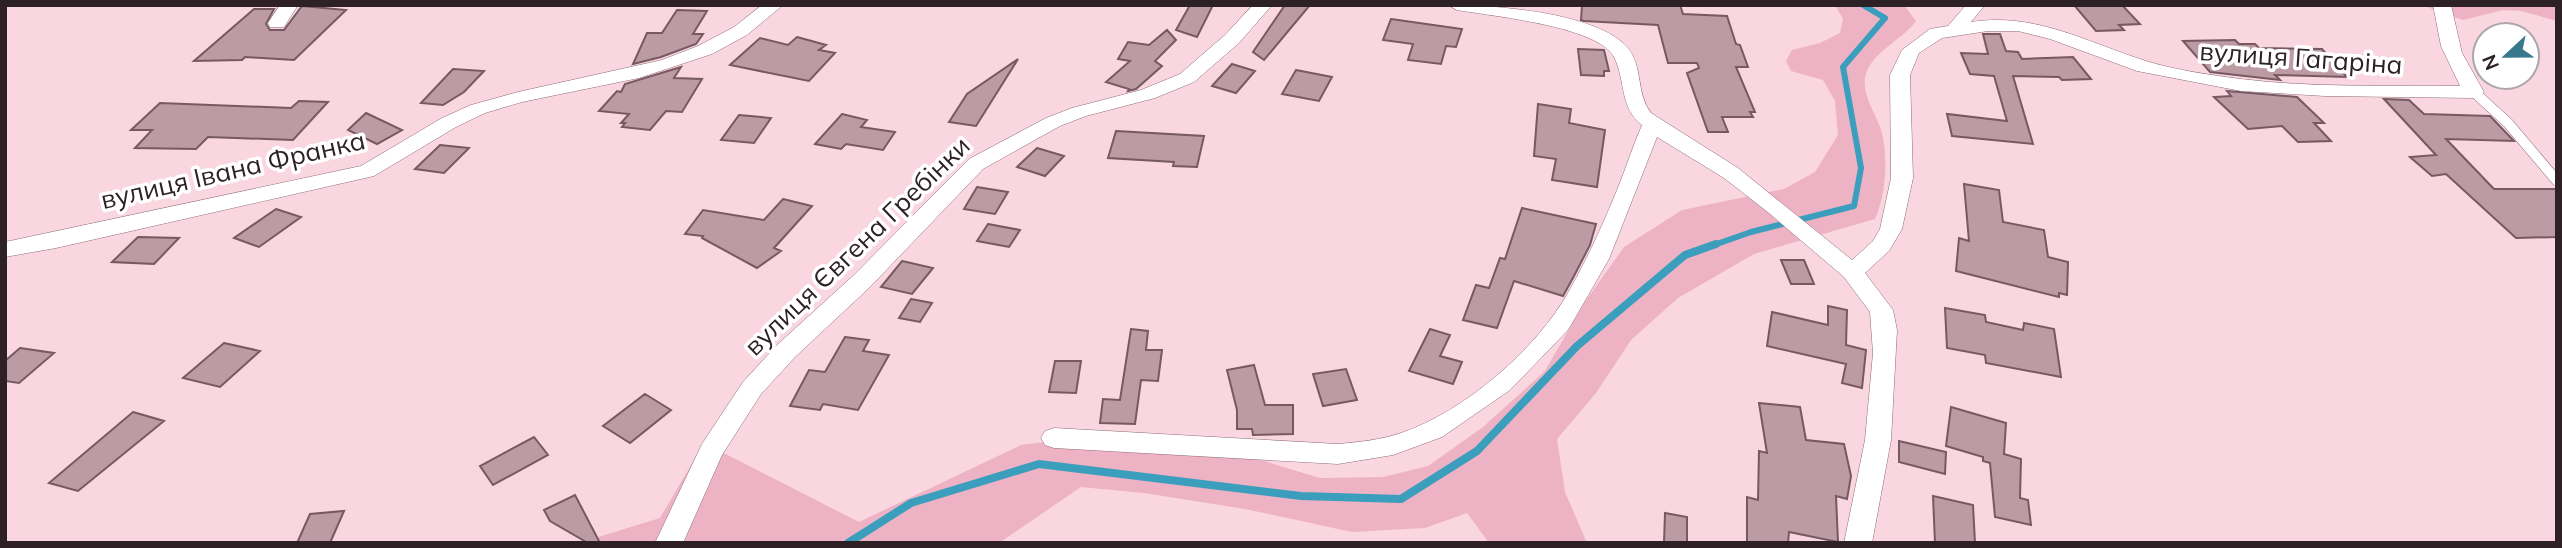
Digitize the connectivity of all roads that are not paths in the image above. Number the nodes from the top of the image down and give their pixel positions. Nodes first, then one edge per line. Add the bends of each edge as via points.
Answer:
1 (289, 5) edge
2 (774, 5) edge
3 (1263, 5) edge
4 (1457, 5) edge
5 (1976, 5) edge
6 (2442, 5) edge
7 (277, 23) dead end
8 (1955, 29) junction
9 (2474, 92) junction
10 (1653, 124) junction
11 (2557, 181) edge
12 (5, 250) edge
13 (1852, 272) junction
14 (1054, 438) dead end
15 (669, 543) edge
16 (1858, 543) edge

1 - 7 street
2 - 12 street, вулиця Івана Франка via 732,38 700,55 645,72 489,105 451,120 404,153 367,171
3 - 15 street, вулиця Євгена Гребінки via 1187,78 1053,122 976,164 752,388 711,451
4 - 10 street via 1600,35 1618,47 1634,103
5 - 8 street, вулиця Гагаріна
6 - 9 street via 2449,41
8 - 9 street, вулиця Гагаріна via 2018,25 2144,68 2220,83
8 - 13 street, вулиця Гагаріна via 1920,42 1903,65 1902,178 1895,215 1881,246
9 - 11 lane via 2508,123
10 - 13 street via 1745,183
10 - 14 street via 1601,248 1566,315 1522,364 1478,401 1426,433 1376,449 1338,454
13 - 16 street via 1881,310 1885,330 1878,440

